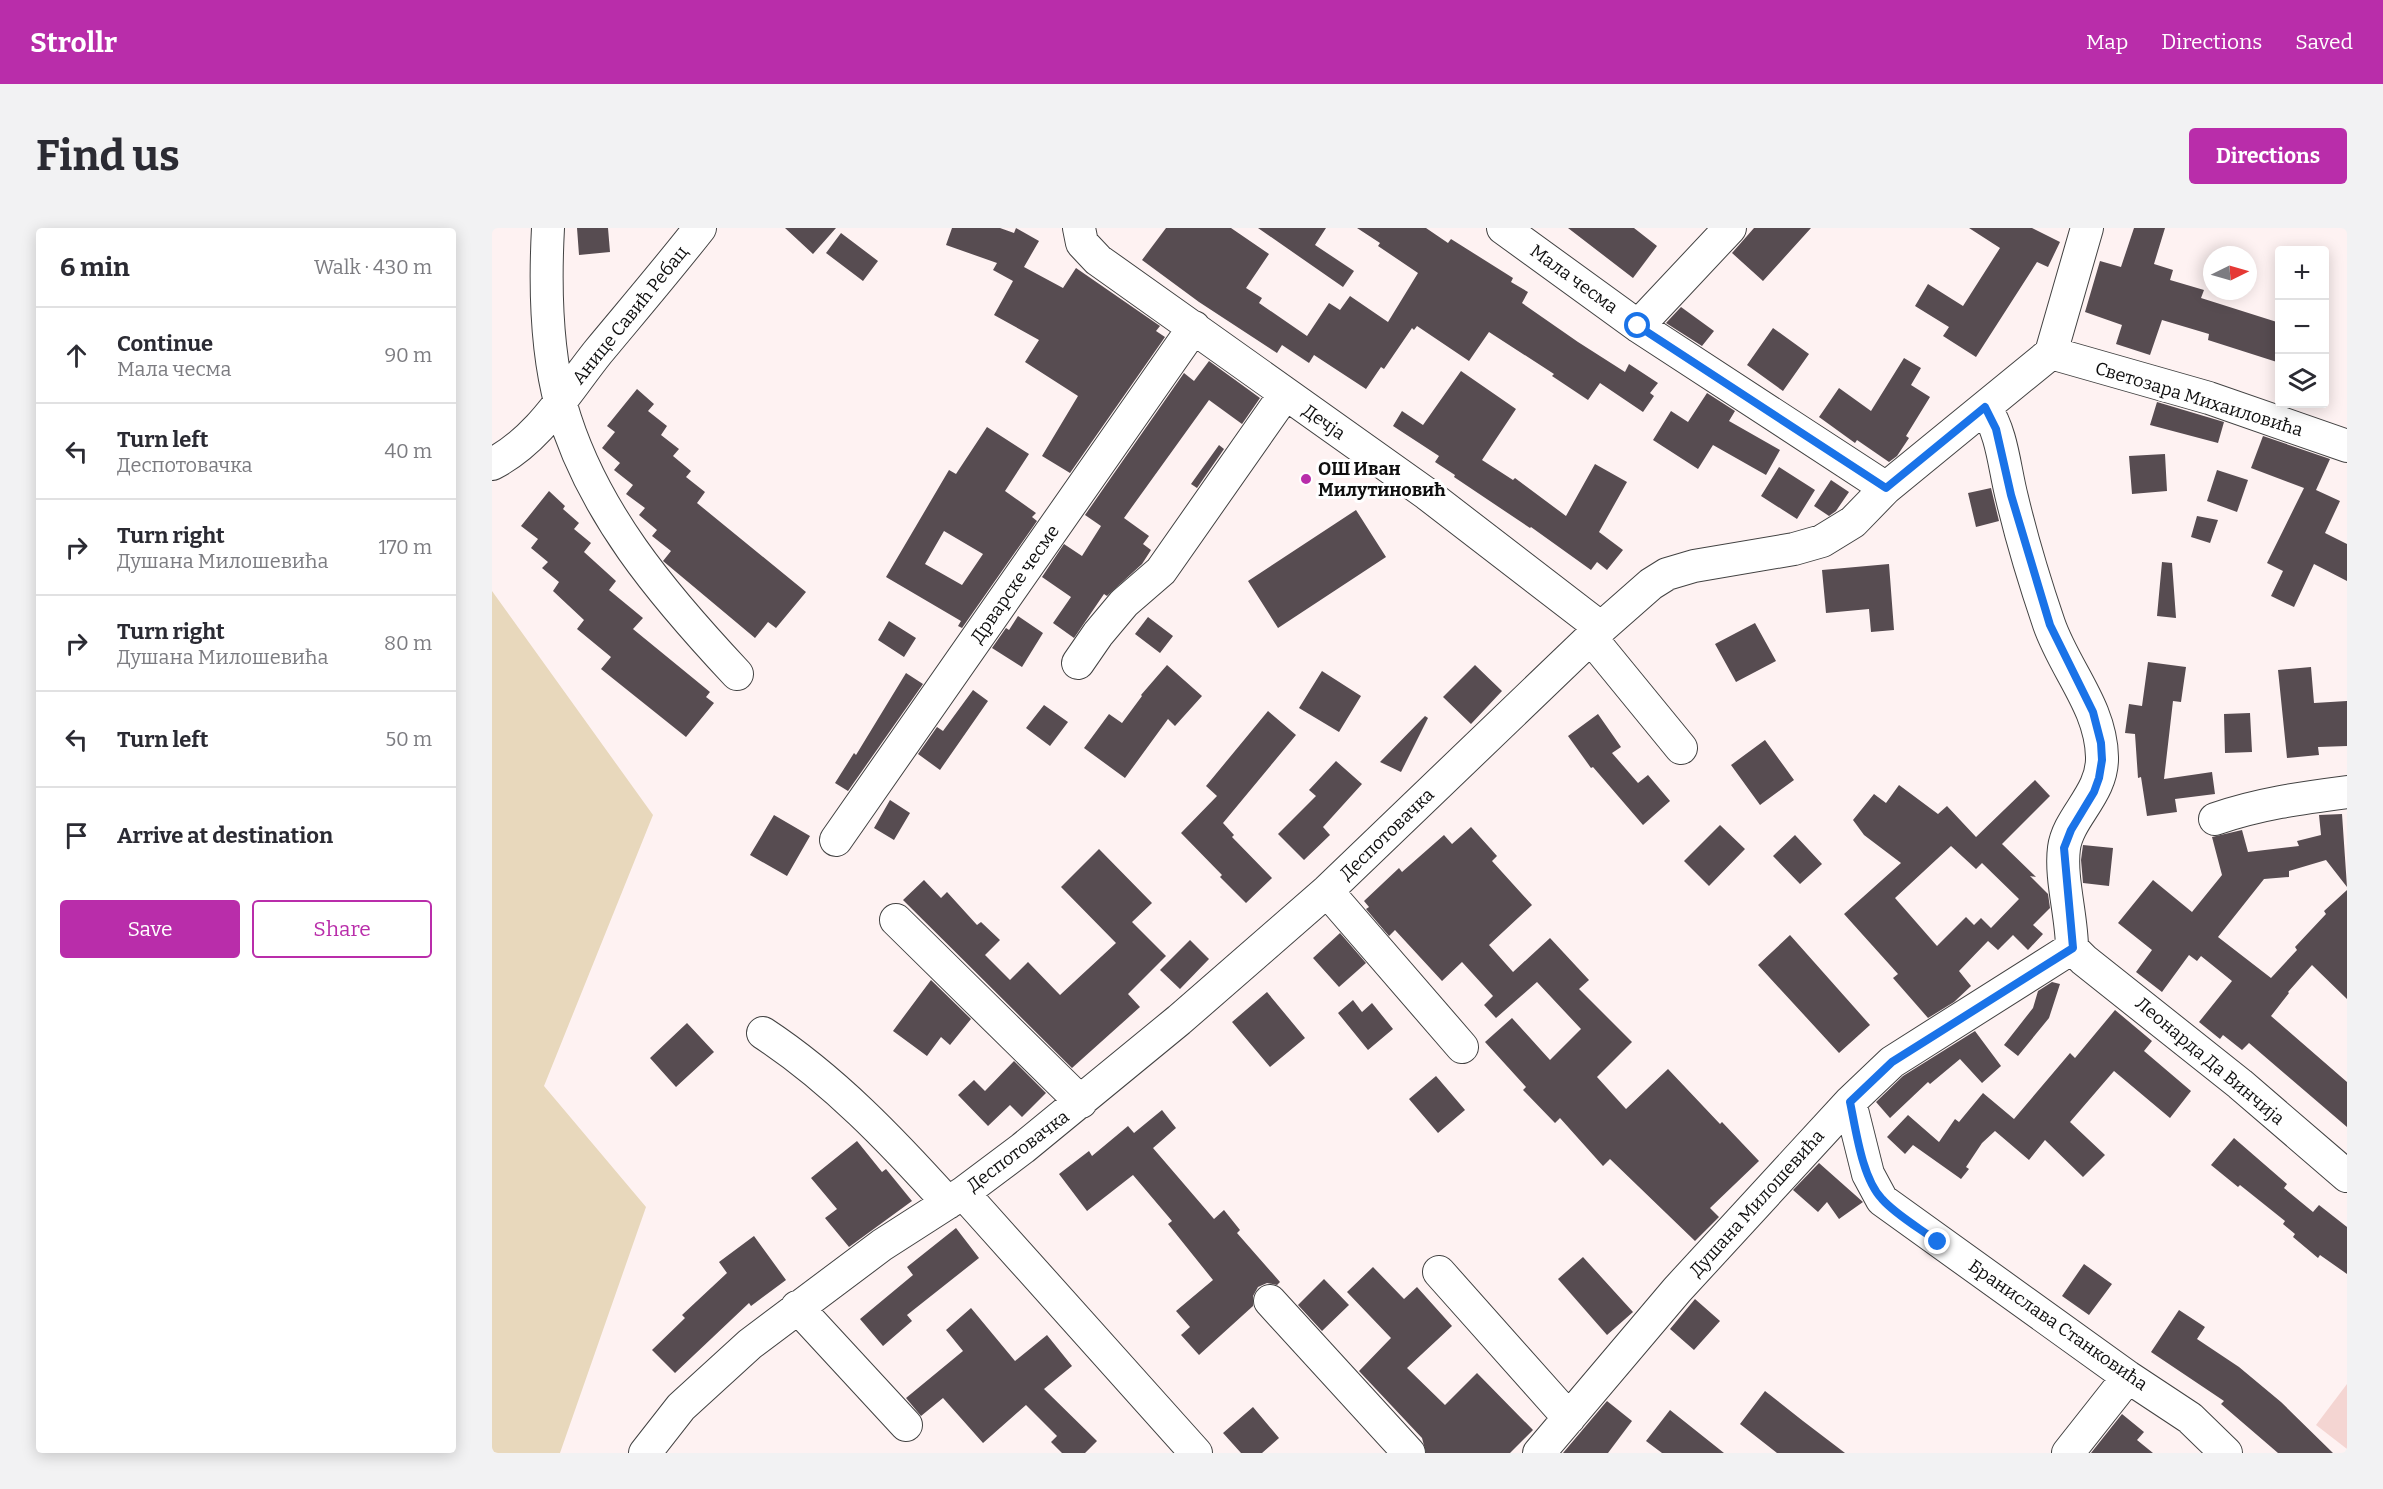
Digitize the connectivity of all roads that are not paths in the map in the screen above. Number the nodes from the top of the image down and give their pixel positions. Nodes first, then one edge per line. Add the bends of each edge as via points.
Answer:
1 (548, 228) edge
2 (700, 228) edge
3 (1503, 228) edge
4 (1730, 228) edge
5 (2087, 228) edge
6 (1079, 232) edge
7 (1638, 326) junction
8 (1194, 327) junction
9 (2051, 354) junction
10 (1286, 394) junction
11 (561, 402) junction
12 (1985, 407) junction
13 (2347, 446) edge
14 (492, 464) edge
15 (1886, 488) junction
16 (1596, 633) junction
17 (1078, 663) dead end
18 (736, 674) dead end
19 (1681, 748) dead end
20 (2347, 792) edge
21 (2214, 819) dead end
22 (836, 840) dead end
23 (1327, 891) junction
24 (896, 920) dead end
25 (2073, 948) junction
26 (763, 1034) dead end
27 (1462, 1047) dead end
28 (1081, 1102) junction
29 (1850, 1102) junction
30 (2347, 1176) edge
31 (955, 1198) junction
32 (1438, 1272) dead end
33 (1270, 1301) dead end
34 (797, 1307) junction
35 (2128, 1377) junction
36 (1569, 1418) junction
37 (906, 1425) dead end
38 (645, 1453) edge
39 (1196, 1453) edge
40 (1409, 1453) edge
41 (1539, 1453) edge
42 (2068, 1453) edge
43 (2226, 1453) edge

1 - 11 street via 547,286
2 - 11 street, Анице Савић Ребац
3 - 7 street, Мала чесма
4 - 7 street
5 - 9 street
6 - 8 street, Дечја via 1087,251
7 - 15 street, Мала чесма
8 - 10 street, Дечја
8 - 22 street, Дрварске чесме
9 - 12 street, Деспотовачка
9 - 13 street, Светозара Михаиловића via 2209,398
10 - 16 street, Дечја via 1427,494
10 - 17 street via 1161,571 1124,603
11 - 14 street, Анице Савић Ребац via 523,442
11 - 18 street, Анице Савић Ребац via 576,448 633,552
12 - 15 street, Деспотовачка
12 - 25 street via 1996,429 2011,495 2050,625 2093,712 2101,743 2099,778 2064,848
15 - 16 street, Деспотовачка via 1853,522 1822,541 1667,574
16 - 19 street, Дечја
16 - 23 street, Деспотовачка
20 - 21 street via 2283,800
23 - 27 street
23 - 28 street, Деспотовачка
24 - 28 street
25 - 29 street, Душана Милошевића via 1892,1062
25 - 30 street, Леонарда Да Винчија via 2240,1083
26 - 31 street via 796,1055
28 - 31 street, Деспотовачка
29 - 35 street, Бранислава Станковића via 1868,1174 1882,1200
29 - 36 street, Душана Милошевића via 1685,1281
31 - 34 street, Деспотовачка
31 - 39 street
32 - 36 street
33 - 40 street
34 - 37 street
34 - 38 street, Деспотовачка via 681,1407
35 - 42 street
35 - 43 street, Бранислава Станковића via 2190,1418
36 - 41 street, Душана Милошевића

